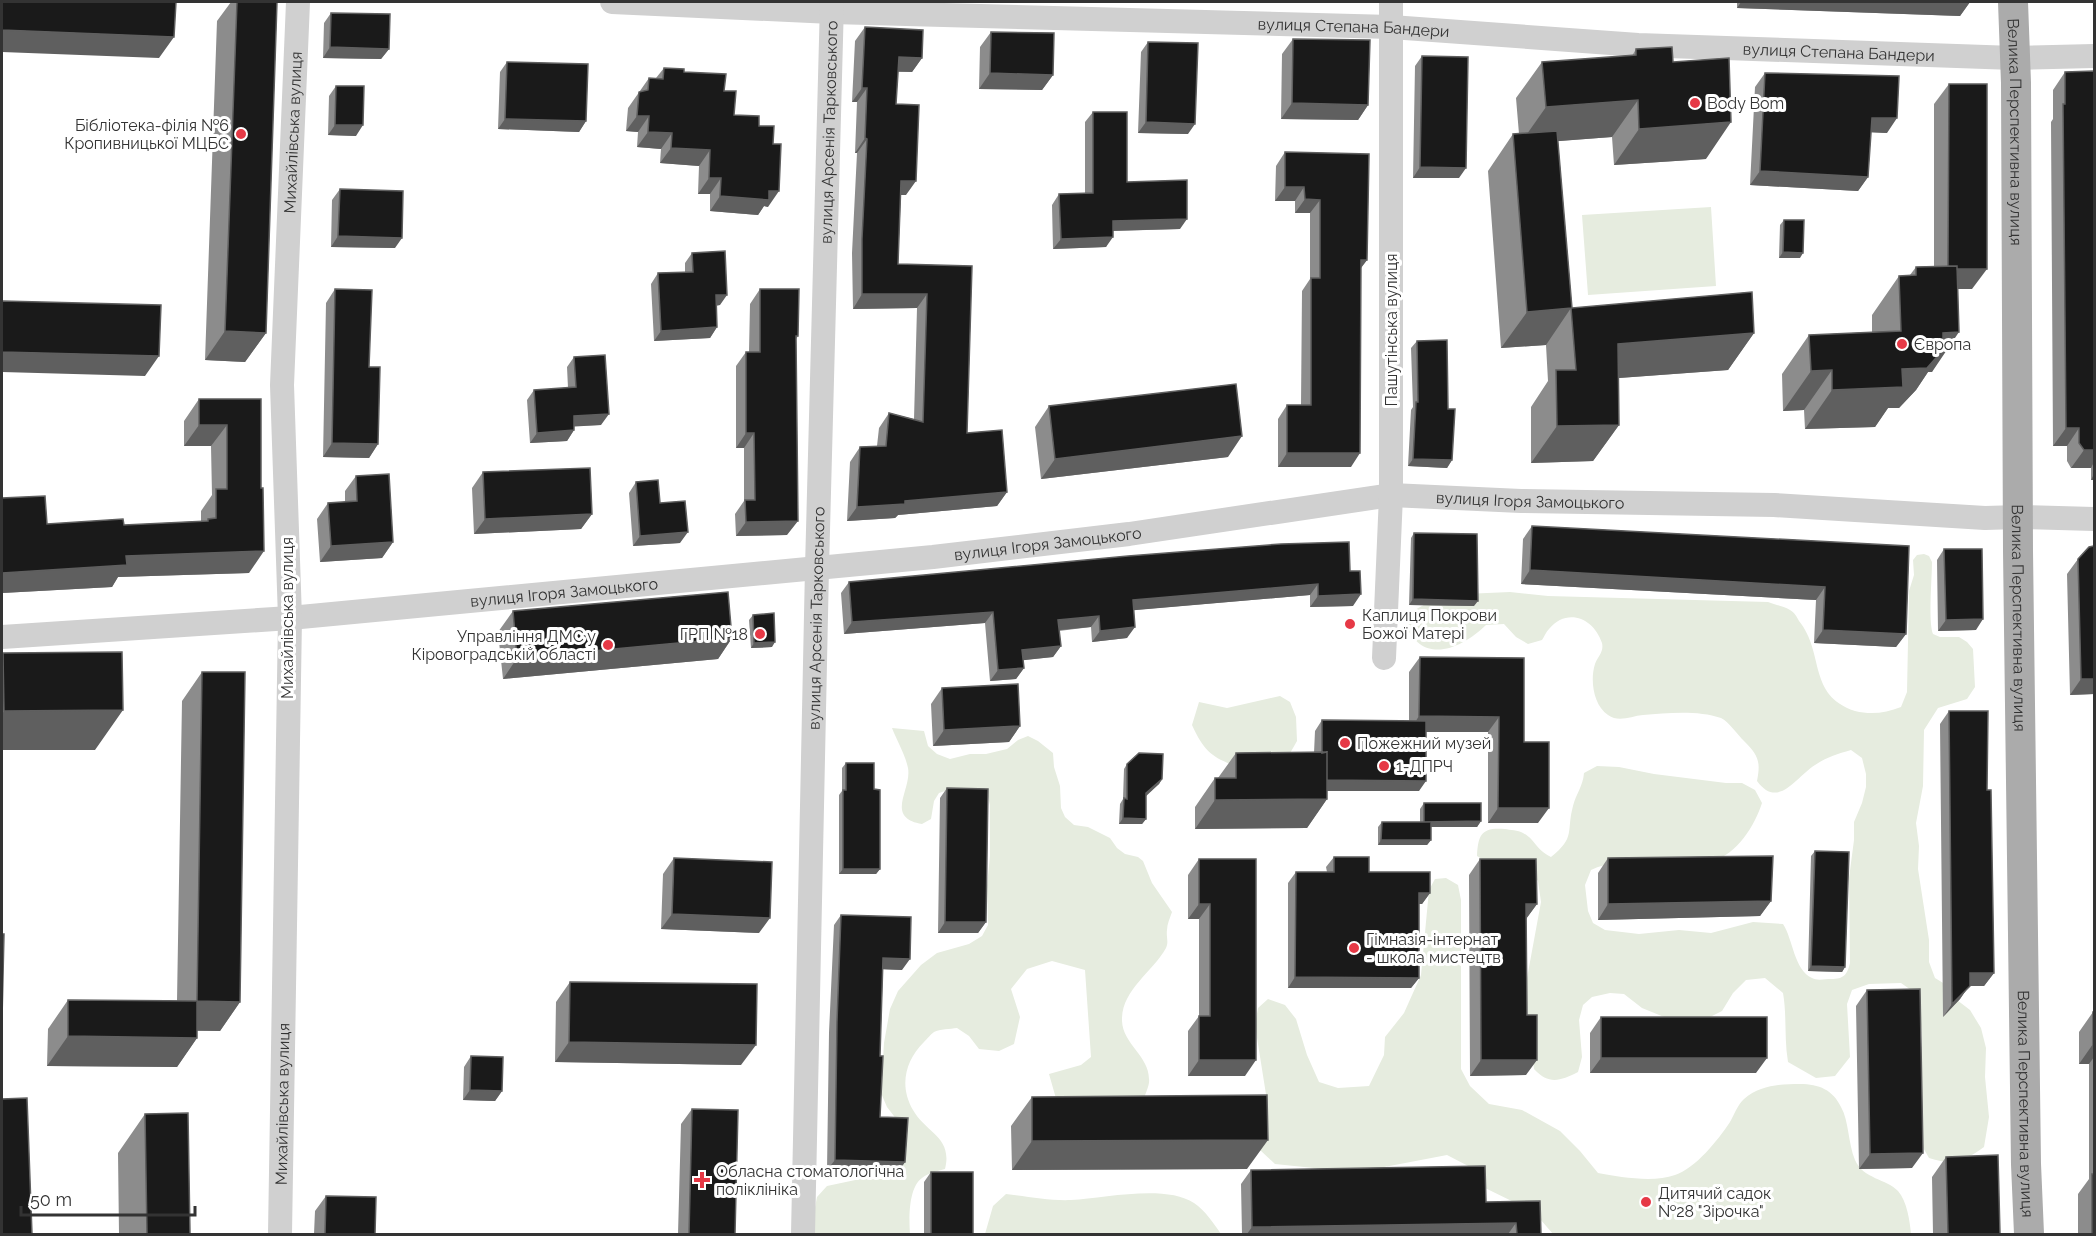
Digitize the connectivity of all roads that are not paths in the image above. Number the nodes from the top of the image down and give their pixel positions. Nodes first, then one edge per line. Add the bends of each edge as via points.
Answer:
1 (298, 2) edge
2 (612, 2) edge
3 (1391, 2) edge
4 (2013, 2) edge
5 (832, 7) edge
6 (1391, 27) junction
7 (2094, 57) edge
8 (2014, 58) junction
9 (1391, 495) junction
10 (2019, 517) junction
11 (2094, 519) edge
12 (817, 568) junction
13 (290, 618) junction
14 (2, 637) edge
15 (1384, 657) dead end
16 (280, 1234) edge
17 (803, 1234) edge
18 (2029, 1234) edge

1 - 13 street, Михайлівська вулиця via 282,385
2 - 5 street, вулиця Степана Бандери
3 - 6 street, Пашутінська вулиця
4 - 8 main road, Велика Перспективна вулиця
5 - 6 street, вулиця Степана Бандери
5 - 12 street, вулиця Арсенія Тарковського
6 - 8 street, вулиця Степана Бандери via 1638,45
6 - 9 street, Пашутінська вулиця
7 - 8 street, вулиця Степана Бандери
8 - 10 main road, Велика Перспективна вулиця
9 - 10 street, вулиця Ігоря Замоцького via 1774,505
9 - 12 street, вулиця Ігоря Замоцького via 1117,536
9 - 15 street, Пашутінська вулиця
10 - 11 street, вулиця Ігоря Замоцького
10 - 18 main road, Велика Перспективна вулиця
12 - 13 street, вулиця Ігоря Замоцького
12 - 17 street, вулиця Арсенія Тарковського
13 - 14 street, вулиця Ігоря Замоцького
13 - 16 street, Михайлівська вулиця

